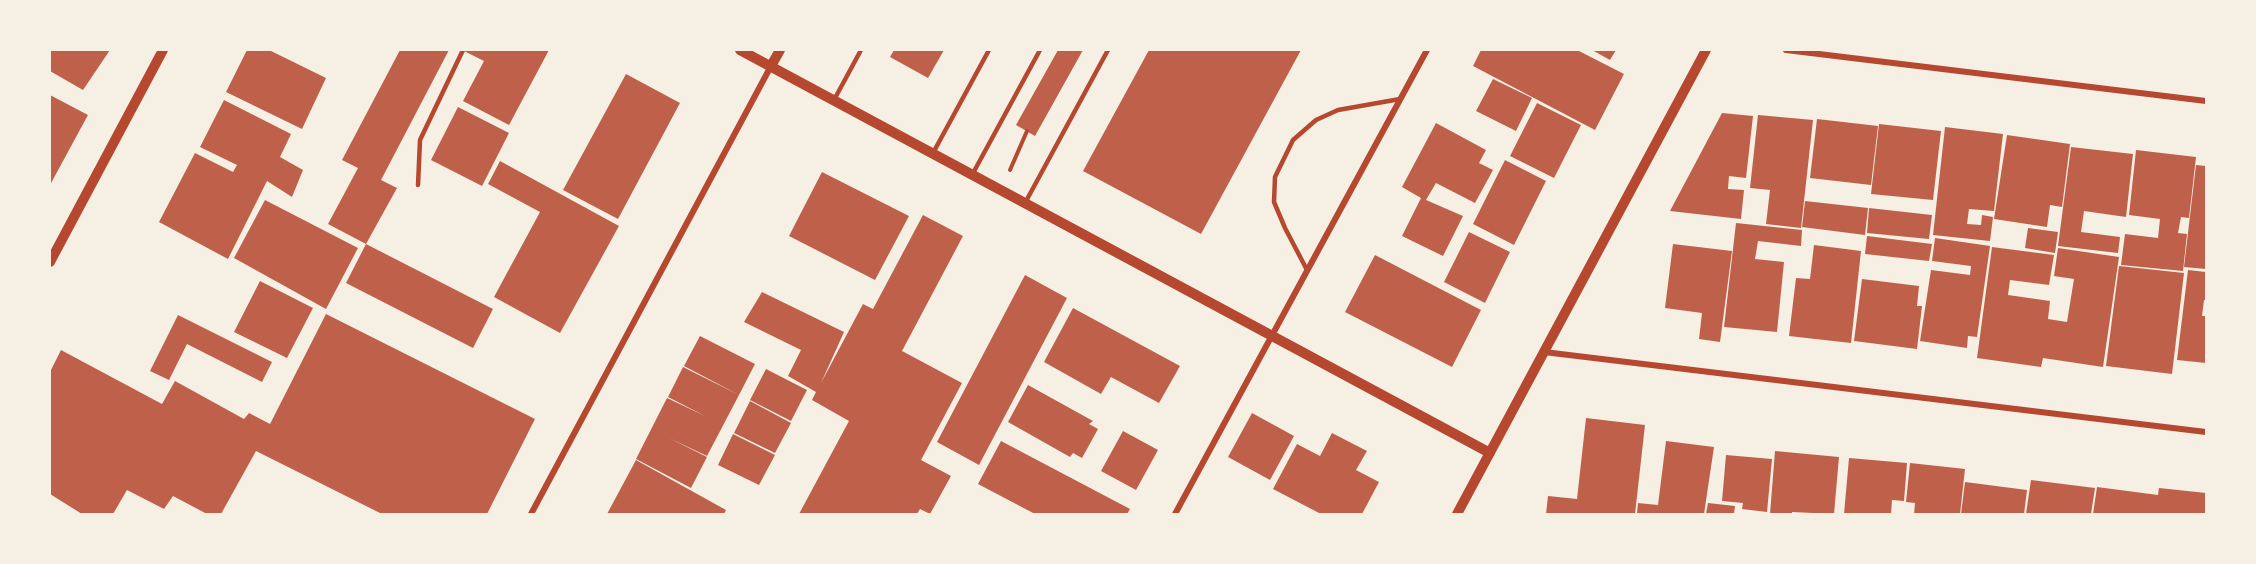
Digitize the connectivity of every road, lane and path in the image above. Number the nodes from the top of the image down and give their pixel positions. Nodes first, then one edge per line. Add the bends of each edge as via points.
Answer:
1 (163, 50) edge
2 (463, 50) edge
3 (740, 50) edge
4 (780, 50) edge
5 (861, 50) edge
6 (989, 50) edge
7 (1040, 50) edge
8 (1108, 50) edge
9 (1427, 50) edge
10 (1706, 50) edge
11 (1786, 50) edge
12 (771, 66) junction
13 (1400, 99) junction
14 (834, 100) junction
15 (2206, 101) edge
16 (1027, 131) dead end
17 (933, 153) junction
18 (972, 175) junction
19 (418, 185) dead end
20 (1002, 190) junction
21 (1025, 203) junction
22 (50, 262) edge
23 (1307, 270) junction
24 (1272, 336) junction
25 (1544, 352) junction
26 (2206, 432) edge
27 (1490, 453) junction
28 (531, 514) edge
29 (1175, 514) edge
30 (1457, 514) edge

1 - 22 street
2 - 19 lane via 420,140
3 - 12 street
4 - 12 street
5 - 14 lane
6 - 17 lane
7 - 18 lane
8 - 21 lane
9 - 13 street
10 - 25 street
11 - 15 street
12 - 14 street
12 - 28 street
13 - 23 street
13 - 23 lane via 1338,110 1316,120 1293,140 1275,177 1274,202
14 - 17 street
16 - 20 path
17 - 18 street
18 - 20 street
20 - 21 street
21 - 24 street
23 - 24 street
24 - 27 street
24 - 29 street
25 - 26 street
25 - 27 street
27 - 30 street

